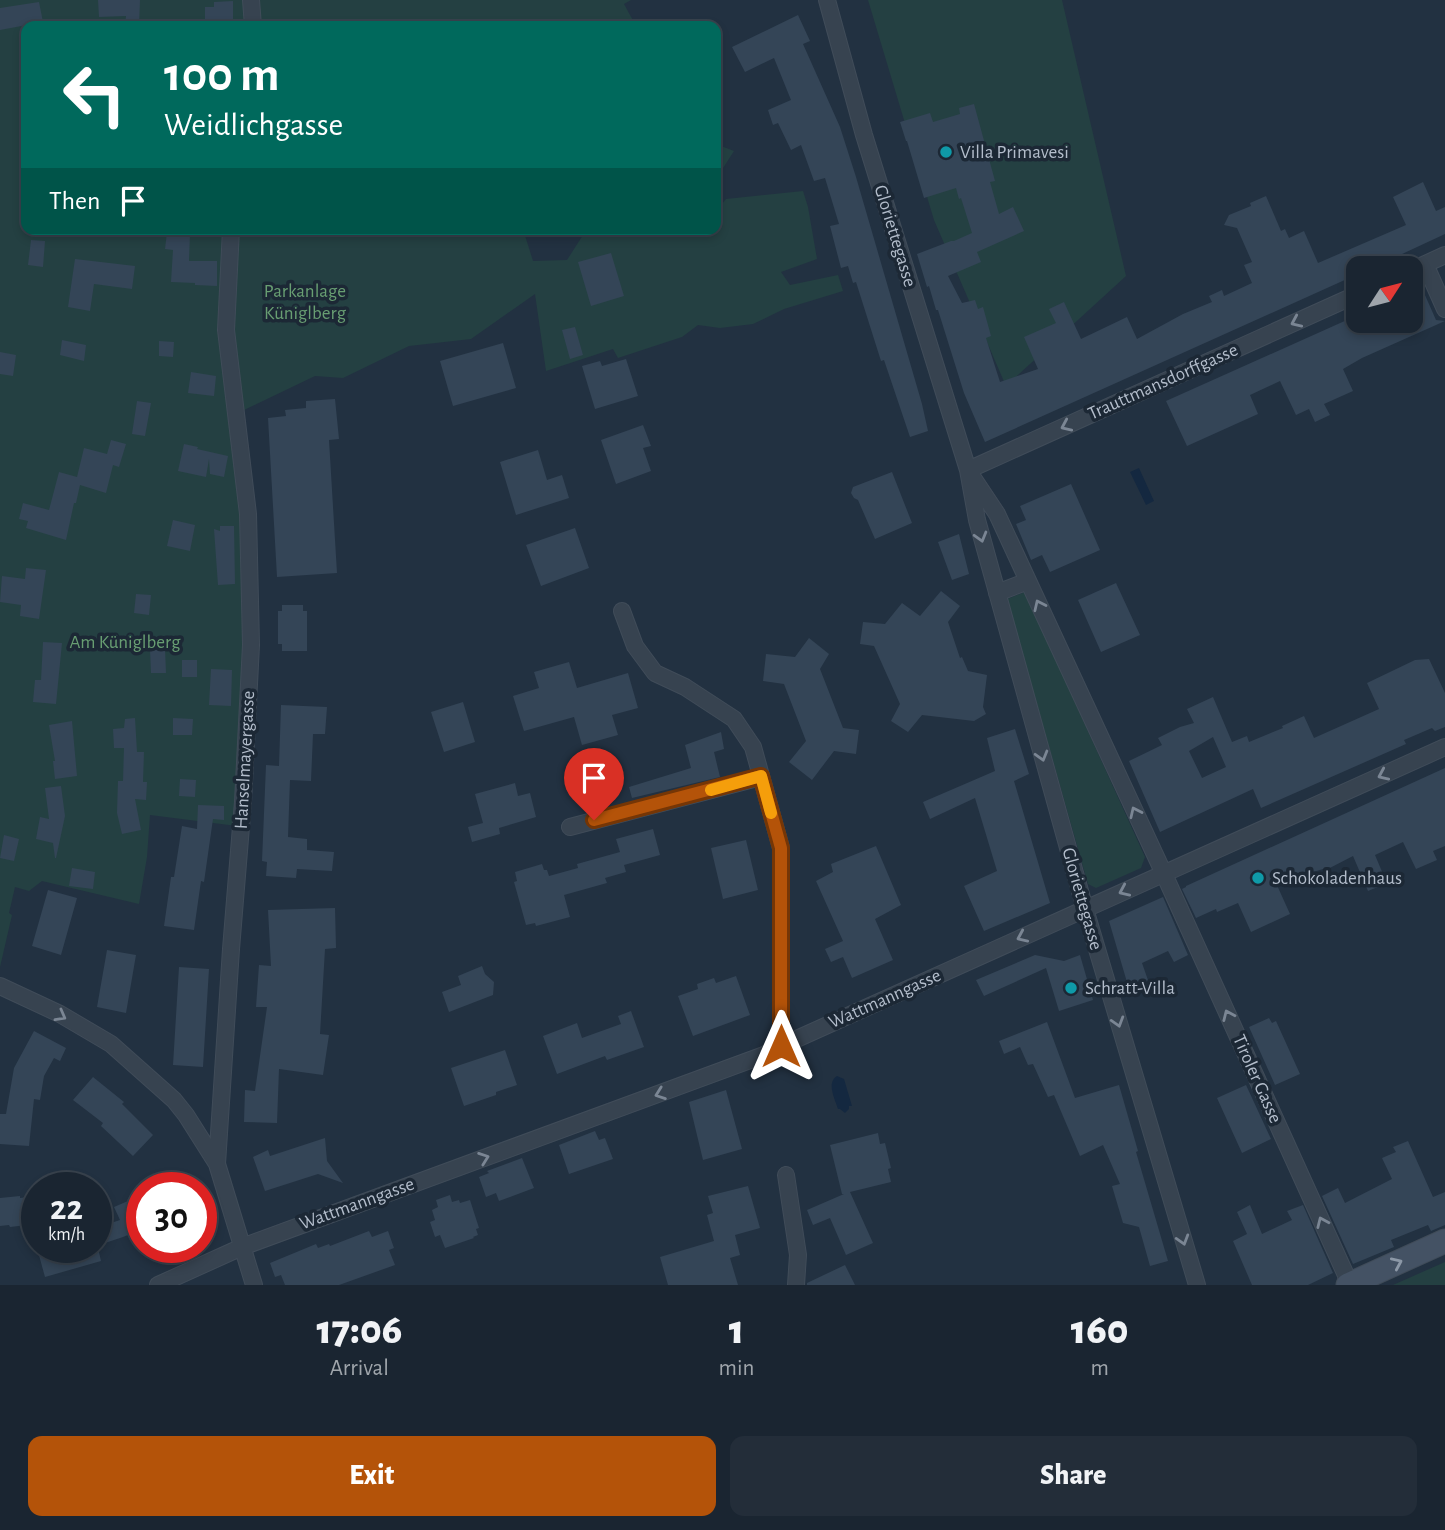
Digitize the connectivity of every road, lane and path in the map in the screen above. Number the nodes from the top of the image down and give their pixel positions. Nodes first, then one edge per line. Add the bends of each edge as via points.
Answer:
1 (251, 0) edge
2 (827, 0) edge
3 (253, 21) edge
4 (231, 235) edge
5 (1445, 255) edge
6 (1423, 265) edge
7 (1423, 275) edge
8 (1346, 299) edge
9 (1445, 309) edge
10 (968, 470) junction
11 (1028, 581) junction
12 (997, 593) junction
13 (622, 611) dead end
14 (1445, 747) edge
15 (761, 776) junction
16 (570, 827) dead end
17 (1164, 874) junction
18 (1085, 909) junction
19 (0, 986) edge
20 (781, 1046) junction
21 (217, 1164) junction
22 (786, 1175) dead end
23 (1445, 1241) edge
24 (242, 1247) junction
25 (1349, 1284) edge
26 (158, 1285) edge
27 (254, 1285) edge
28 (796, 1285) edge
29 (1197, 1285) edge

1 - 3 street
2 - 10 street, Gloriettegasse
4 - 21 street, Hanselmayergasse via 226,330 248,514 251,645
5 - 6 street
7 - 9 street
8 -> 10 street, Trauttmansdorffgasse
10 - 11 street, Gloriettegasse via 997,514
10 -> 12 street, Gloriettegasse
11 - 12 street
17 -> 11 street, Gloriettegasse
12 -> 18 street, Gloriettegasse
13 - 15 street via 635,646 656,673 734,719 752,747
14 -> 17 street, Wattmanngasse
15 - 16 street
15 - 20 street via 781,848
17 -> 18 street, Wattmanngasse
25 -> 17 street, Tiroler Gasse
18 -> 20 street, Wattmanngasse
18 -> 29 street, Gloriettegasse
19 -> 21 street via 111,1044 174,1100
20 - 24 street, Wattmanngasse
21 - 24 street, Hanselmayergasse
22 - 28 street via 798,1255
25 -> 23 street
24 - 26 street, Wattmanngasse
24 - 27 street, Hanselmayergasse

